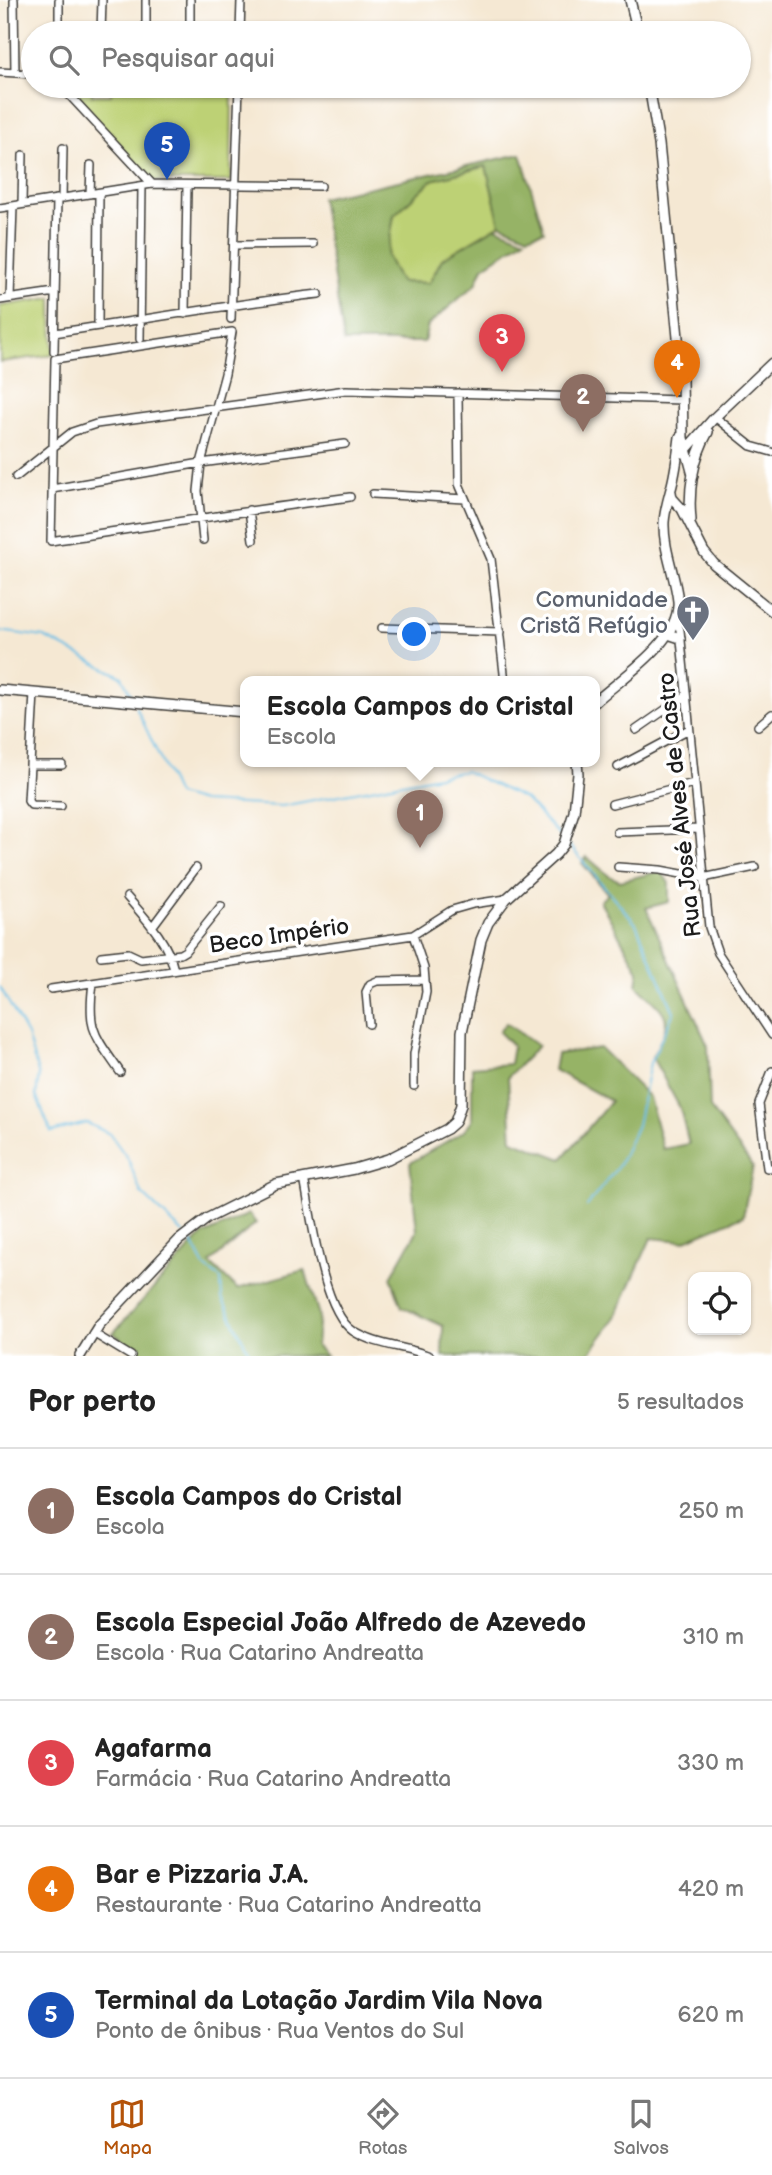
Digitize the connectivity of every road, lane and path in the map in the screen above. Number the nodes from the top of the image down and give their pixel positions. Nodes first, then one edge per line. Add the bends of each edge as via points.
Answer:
1 (14, 0) edge
2 (59, 0) edge
3 (102, 0) edge
4 (146, 0) edge
5 (190, 0) edge
6 (241, 0) edge
7 (630, 0) edge
8 (59, 21) edge
9 (101, 21) edge
10 (146, 21) edge
11 (190, 21) edge
12 (240, 21) edge
13 (635, 21) edge
14 (0, 72) edge
15 (15, 73) junction
16 (21, 73) edge
17 (72, 98) edge
18 (239, 98) edge
19 (651, 98) edge
20 (64, 148) dead end
21 (23, 155) dead end
22 (91, 165) dead end
23 (152, 184) junction
24 (142, 186) junction
25 (187, 186) junction
26 (236, 186) junction
27 (321, 186) dead end
28 (94, 193) junction
29 (59, 199) junction
30 (22, 204) junction
31 (13, 206) junction
32 (0, 208) edge
33 (313, 244) dead end
34 (235, 245) junction
35 (55, 292) junction
36 (319, 294) dead end
37 (10, 298) junction
38 (0, 300) edge
39 (232, 304) junction
40 (186, 314) junction
41 (140, 320) junction
42 (232, 320) dead end
43 (98, 326) junction
44 (54, 332) junction
45 (141, 339) dead end
46 (54, 351) dead end
47 (772, 363) edge
48 (458, 393) junction
49 (682, 400) junction
50 (215, 407) junction
51 (715, 417) junction
52 (682, 418) junction
53 (345, 444) dead end
54 (52, 445) junction
55 (686, 450) junction
56 (772, 452) edge
57 (677, 460) junction
58 (201, 463) junction
59 (693, 475) junction
60 (16, 477) dead end
61 (52, 489) junction
62 (671, 489) junction
63 (690, 493) junction
64 (373, 494) dead end
65 (350, 497) dead end
66 (466, 499) junction
67 (678, 504) junction
68 (249, 510) junction
69 (665, 512) junction
70 (201, 518) junction
71 (692, 528) junction
72 (203, 540) dead end
73 (253, 540) dead end
74 (772, 611) edge
75 (672, 625) junction
76 (382, 628) dead end
77 (500, 632) junction
78 (680, 638) junction
79 (504, 676) edge
80 (0, 690) edge
81 (34, 693) junction
82 (600, 696) edge
83 (685, 696) junction
84 (240, 712) edge
85 (772, 714) edge
86 (758, 726) dead end
87 (689, 729) junction
88 (636, 730) dead end
89 (30, 765) junction
90 (62, 765) dead end
91 (577, 767) edge
92 (618, 767) dead end
93 (694, 783) junction
94 (612, 804) dead end
95 (61, 806) dead end
96 (699, 829) junction
97 (617, 832) dead end
98 (618, 867) dead end
99 (755, 867) dead end
100 (196, 868) dead end
101 (704, 878) junction
102 (127, 897) dead end
103 (506, 899) junction
104 (221, 906) dead end
105 (152, 927) junction
106 (412, 935) junction
107 (170, 955) junction
108 (101, 956) dead end
109 (174, 970) junction
110 (425, 980) junction
111 (93, 983) junction
112 (51, 989) dead end
113 (369, 1024) dead end
114 (772, 1035) edge
115 (772, 1071) edge
116 (120, 1072) dead end
117 (414, 1086) dead end
118 (772, 1168) edge
119 (304, 1178) junction
120 (93, 1333) junction
121 (80, 1356) edge
122 (131, 1356) edge
123 (430, 1356) edge

1 - 15 street
2 - 8 street
3 - 9 street
4 - 10 street
5 - 11 street
6 - 12 street
7 - 13 main road
14 - 15 street
15 - 16 street
17 - 23 street
18 - 26 street
19 - 49 main road
20 - 29 street
21 - 30 street
22 - 28 street
23 - 24 street
23 - 25 street
24 - 28 street
24 - 41 street
25 - 26 street
25 - 40 street
26 - 27 street
26 - 34 street
28 - 29 street
28 - 43 street
29 - 30 street
29 - 35 street
30 - 31 street
31 - 32 street
31 - 37 street
33 - 34 street
34 - 39 street
35 - 37 street
35 - 44 street
36 - 39 street
37 - 38 street
39 - 40 street
39 - 42 street
40 - 41 street
41 - 43 street
41 - 45 street
43 - 44 street
44 - 46 street
47 - 51 main road
48 - 49 street
48 - 50 street via 346,390
48 - 66 street via 459,484
49 - 52 main road
50 - 54 street via 96,424
50 - 54 street via 232,332 55,359
50 - 58 street
51 - 55 main road
51 - 56 street via 751,446
51 - 59 main road via 699,449
52 - 55 main road
52 - 57 main road
53 - 58 street
54 - 60 street
54 - 61 street
55 - 57 main road
55 - 59 main road
57 - 62 main road
58 - 61 street
58 - 70 street
59 - 63 main road
61 - 70 street via 51,541
62 - 67 main road
62 - 69 main road
63 - 67 main road
63 - 71 main road
64 - 66 street
65 - 68 street
66 - 77 street via 491,559
67 - 69 main road
67 - 71 main road
68 - 70 street
68 - 73 street
69 - 75 main road via 664,539 678,601
70 - 72 street
71 - 74 main road via 714,564
75 - 78 main road
75 - 78 street, Rua José Alves de Castro
75 - 82 main road via 650,654
76 - 77 street
77 - 79 street
78 - 83 street, Rua José Alves de Castro
80 - 81 main road
81 - 84 main road
81 - 89 street
83 - 87 street, Rua José Alves de Castro
83 - 88 street
85 - 86 street
87 - 92 street
87 - 93 street, Rua José Alves de Castro
89 - 90 street
89 - 95 street via 29,803
91 - 103 main road via 569,832 556,854
93 - 94 street
93 - 96 street, Rua José Alves de Castro
96 - 97 street
96 - 101 street, Rua José Alves de Castro
98 - 101 street
99 - 101 street
100 - 105 street
101 - 114 street, Rua José Alves de Castro via 713,943
102 - 105 street
103 - 106 street, Beco Império via 452,910
103 - 119 main road via 488,923 471,986 462,1032 461,1105 455,1122 388,1159
104 - 107 street via 185,951
105 - 107 street
106 - 109 street, Beco Império
106 - 110 street
107 - 108 street via 141,959 128,953
107 - 109 street
109 - 111 street, Beco Império
110 - 113 street via 370,984 366,992
110 - 117 street
111 - 112 street, Beco Império
111 - 116 street via 92,1027
115 - 118 street via 759,1104 767,1168
119 - 120 main road via 276,1184 190,1230
119 - 123 street via 324,1277 342,1318 352,1330
120 - 121 main road
120 - 122 street

